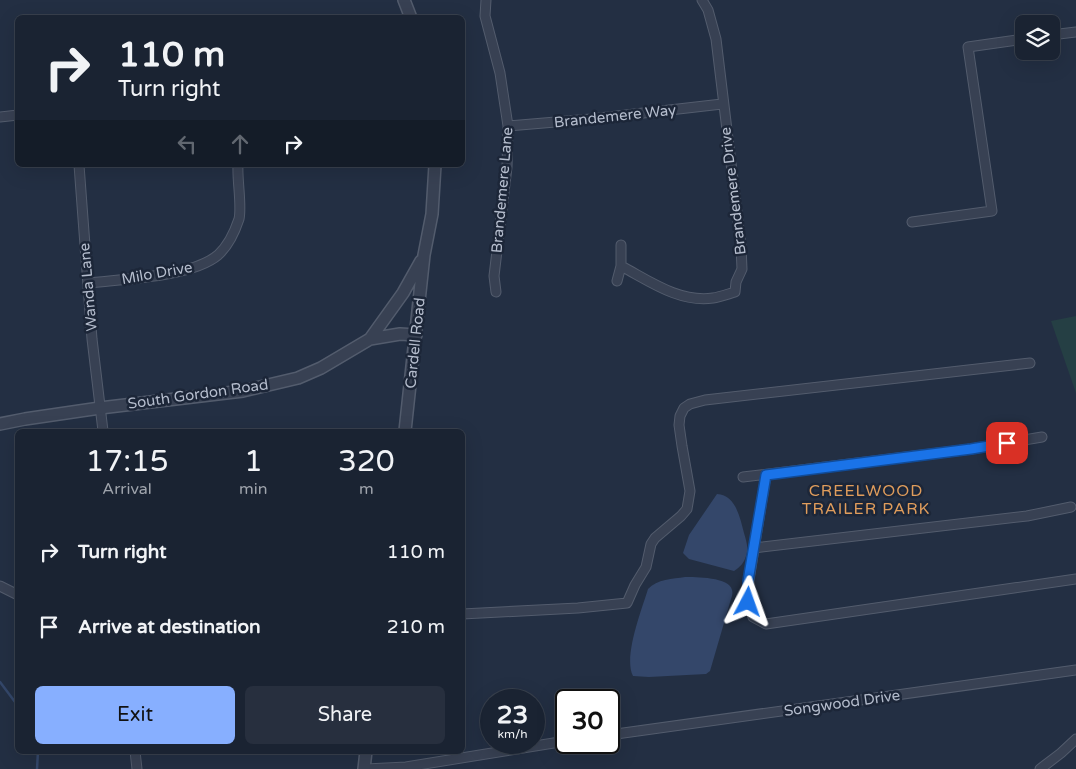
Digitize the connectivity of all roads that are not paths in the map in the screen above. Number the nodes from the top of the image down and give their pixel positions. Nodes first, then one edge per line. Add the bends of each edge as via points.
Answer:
1 (404, 0) edge
2 (486, 0) edge
3 (702, 0) edge
4 (410, 15) edge
5 (1076, 32) edge
6 (1060, 34) edge
7 (1015, 40) edge
8 (722, 104) junction
9 (15, 115) edge
10 (0, 117) edge
11 (508, 126) junction
12 (79, 167) edge
13 (238, 167) edge
14 (435, 167) edge
15 (912, 222) dead end
16 (621, 244) dead end
17 (424, 255) junction
18 (620, 266) junction
19 (617, 281) dead end
20 (88, 283) junction
21 (496, 292) dead end
22 (416, 335) junction
23 (370, 340) junction
24 (1030, 363) dead end
25 (100, 408) junction
26 (0, 424) edge
27 (103, 429) edge
28 (405, 429) edge
29 (1042, 437) dead end
30 (766, 475) junction
31 (743, 477) dead end
32 (1071, 507) dead end
33 (754, 548) junction
34 (1076, 579) edge
35 (0, 586) edge
36 (15, 594) edge
37 (465, 614) edge
38 (1076, 670) edge
39 (620, 733) edge
40 (1076, 739) edge
41 (555, 743) edge
42 (135, 754) edge
43 (366, 754) edge
44 (137, 769) edge
45 (365, 769) edge
46 (1040, 769) edge

1 - 4 street
2 - 11 street, Brandemere Lane via 485,16 500,73
3 - 8 street, Brandemere Drive via 716,39
5 - 6 street
7 - 15 street via 968,47 992,211
8 - 11 street, Brandemere Way
8 - 18 street, Brandemere Drive via 741,246 742,268 735,292 713,298 673,294
9 - 10 street
11 - 21 street, Brandemere Lane via 507,168 494,276
12 - 20 street, Wanda Lane
13 - 20 street, Milo Drive via 239,218 227,245 218,255 204,264 182,271
14 - 17 street via 432,214
16 - 18 street
17 - 22 street, Cardell Road
17 - 23 street via 403,293
18 - 19 street
20 - 25 street, Wanda Lane
22 - 23 street, South Gordon Road via 400,334
22 - 28 street, Cardell Road
23 - 25 street, South Gordon Road via 298,378 243,391
24 - 37 street via 690,404 682,411 680,425 690,491 687,509 651,544 646,567 627,603
25 - 26 street, South Gordon Road
25 - 27 street, Wanda Lane
29 - 30 street
30 - 31 street
30 - 33 street
32 - 33 street via 1027,516
33 - 34 street via 748,602 753,617 766,624
35 - 36 street
38 - 39 street, Songwood Drive
40 - 46 street
41 - 45 street via 406,767
42 - 44 street
43 - 45 street

